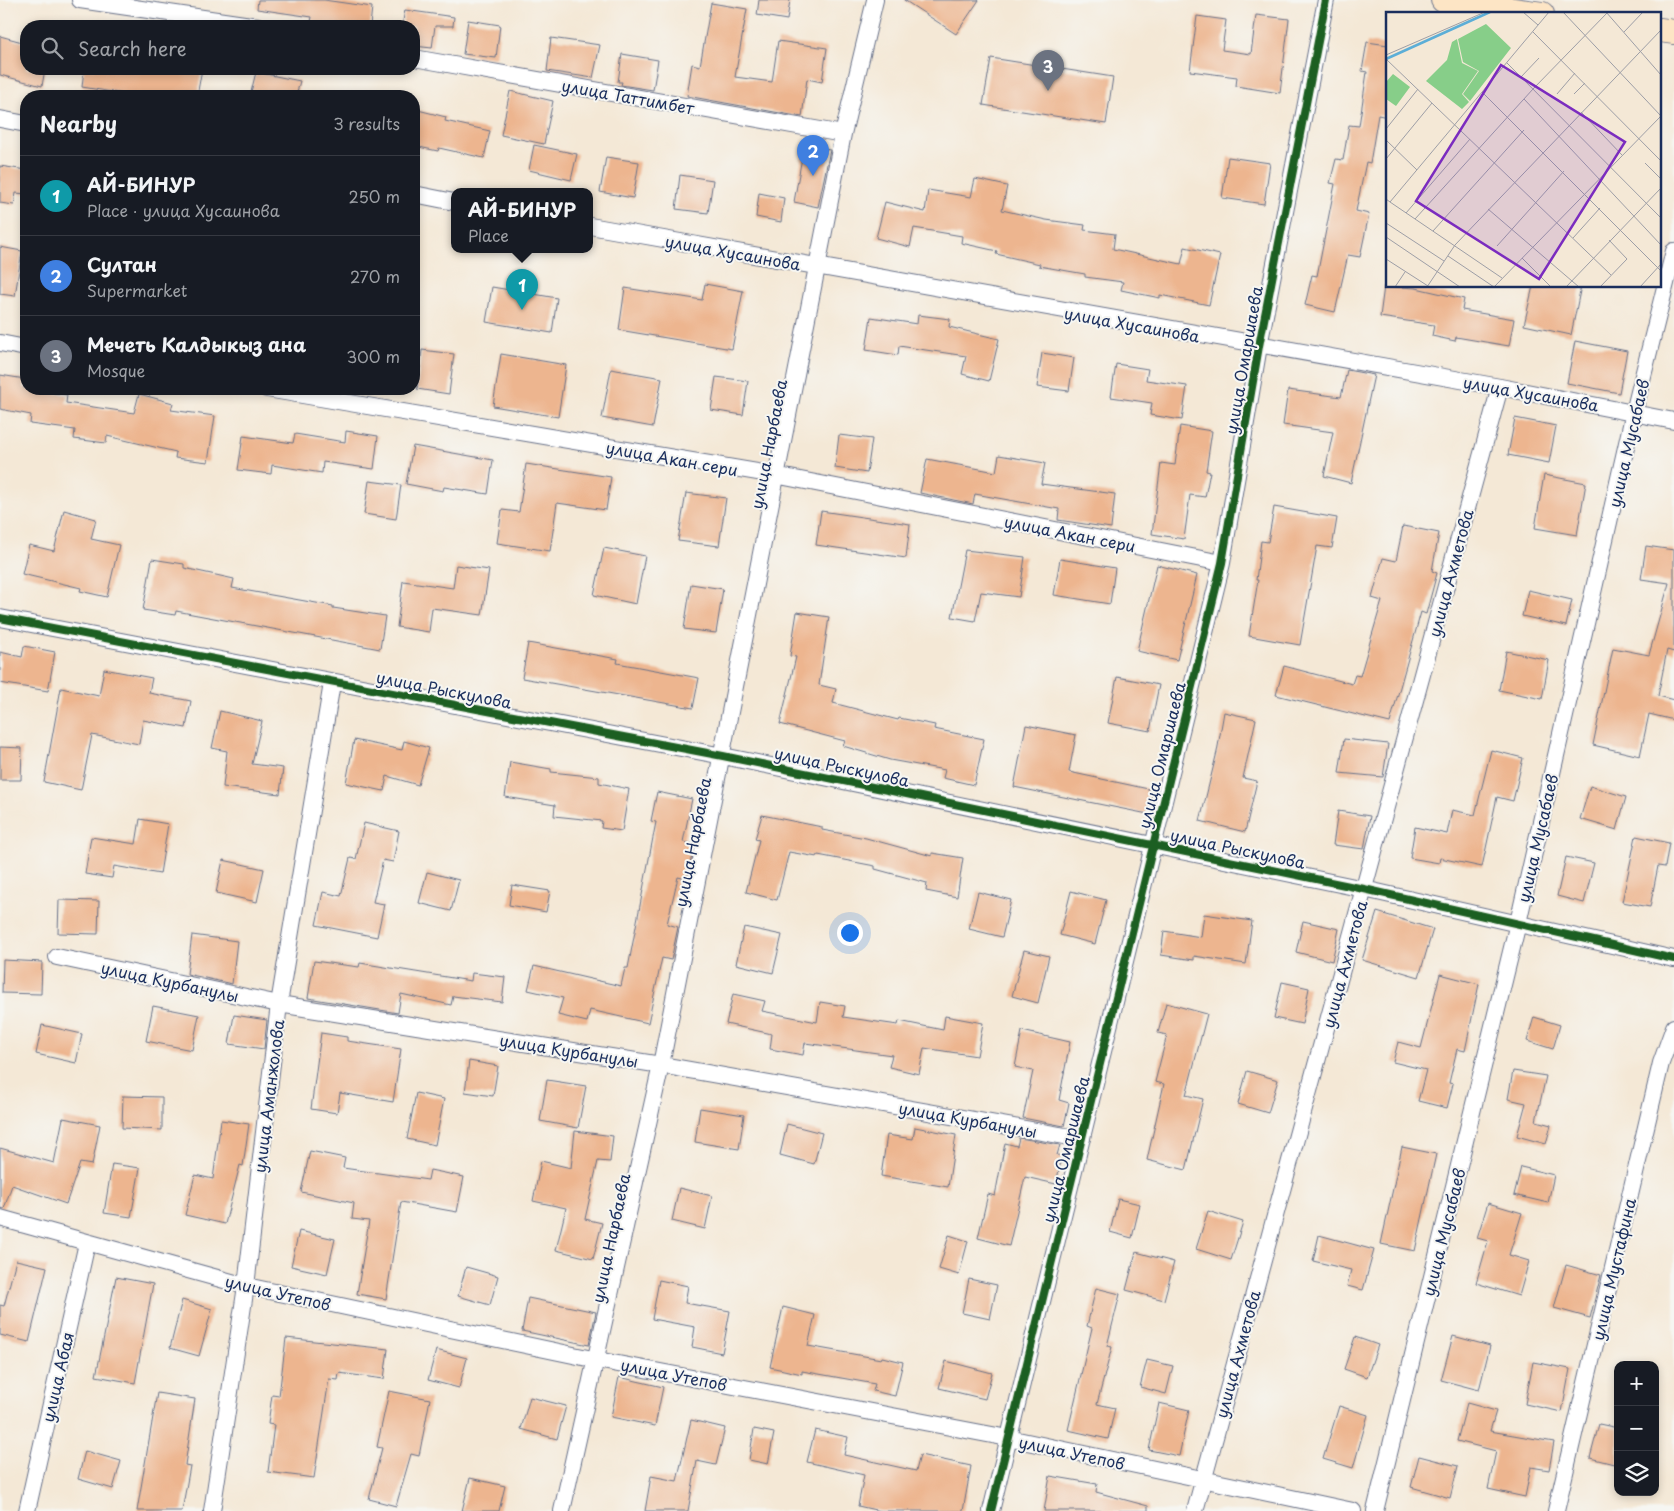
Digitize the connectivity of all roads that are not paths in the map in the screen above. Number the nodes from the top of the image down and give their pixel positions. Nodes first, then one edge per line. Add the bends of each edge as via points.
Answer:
1 (80, 0) edge
2 (875, 0) edge
3 (1326, 0) edge
4 (1443, 0) edge
5 (1528, 12) edge
6 (217, 20) edge
7 (420, 59) edge
8 (0, 120) edge
9 (20, 123) edge
10 (843, 134) junction
11 (420, 195) edge
12 (451, 201) edge
13 (593, 227) edge
14 (1674, 251) edge
15 (816, 267) junction
16 (0, 343) edge
17 (1259, 346) junction
18 (20, 347) edge
19 (1500, 387) junction
20 (303, 395) edge
21 (1634, 412) junction
22 (1674, 421) edge
23 (776, 475) junction
24 (1222, 563) junction
25 (0, 618) edge
26 (332, 683) junction
27 (723, 756) junction
28 (1153, 844) junction
29 (1364, 888) junction
30 (1518, 922) junction
31 (57, 957) dead end
32 (1674, 959) edge
33 (279, 1004) junction
34 (1674, 1028) edge
35 (661, 1065) junction
36 (1082, 1139) junction
37 (0, 1218) edge
38 (87, 1242) junction
39 (246, 1286) junction
40 (597, 1360) junction
41 (1008, 1438) junction
42 (1203, 1480) junction
43 (27, 1511) edge
44 (212, 1511) edge
45 (562, 1511) edge
46 (991, 1511) edge
47 (1195, 1511) edge
48 (1353, 1511) edge
49 (1375, 1511) edge
50 (1556, 1511) edge

1 - 6 street
2 - 10 street, улица Нарбаева
3 - 17 street, улица Омаршаева
4 - 5 street
7 - 10 street, улица Таттимбет
8 - 9 street
10 - 15 street, улица Нарбаева
11 - 12 street
13 - 15 street, улица Хусаинова
14 - 21 street, улица Мусабаев
15 - 17 street, улица Хусаинова
15 - 23 street, улица Нарбаева
16 - 18 street
17 - 19 street, улица Хусаинова
17 - 24 street, улица Омаршаева
19 - 21 street, улица Хусаинова
19 - 29 street, улица Ахметова
20 - 23 street, улица Акан сери
21 - 22 street, улица Хусаинова
21 - 30 street, улица Мусабаев
23 - 24 street, улица Акан сери
23 - 27 street, улица Нарбаева
24 - 28 street, улица Омаршаева
25 - 26 street, улица Рыскулова
26 - 27 street, улица Рыскулова
26 - 33 street, улица Аманжолова
27 - 28 street, улица Рыскулова
27 - 35 street, улица Нарбаева
28 - 29 street, улица Рыскулова
28 - 36 street, улица Омаршаева
29 - 30 street, улица Рыскулова
29 - 42 street, улица Ахметова
30 - 32 street, улица Рыскулова
30 - 49 street, улица Мусабаев
31 - 33 street, улица Курбанулы
33 - 35 street, улица Курбанулы
33 - 39 street, улица Аманжолова
34 - 50 street, улица Мустафина via 1661,1063
35 - 36 street, улица Курбанулы
35 - 40 street, улица Нарбаева
36 - 41 street, улица Омаршаева
37 - 38 street, улица Утепов
38 - 39 street, улица Утепов
38 - 43 street, улица Абая
39 - 40 street, улица Утепов
39 - 44 street, улица Аманжолова
40 - 41 street, улица Утепов
40 - 45 street, улица Нарбаева
41 - 42 street, улица Утепов
41 - 46 street, улица Омаршаева
42 - 47 street, улица Ахметова
42 - 48 street, улица Утепов

